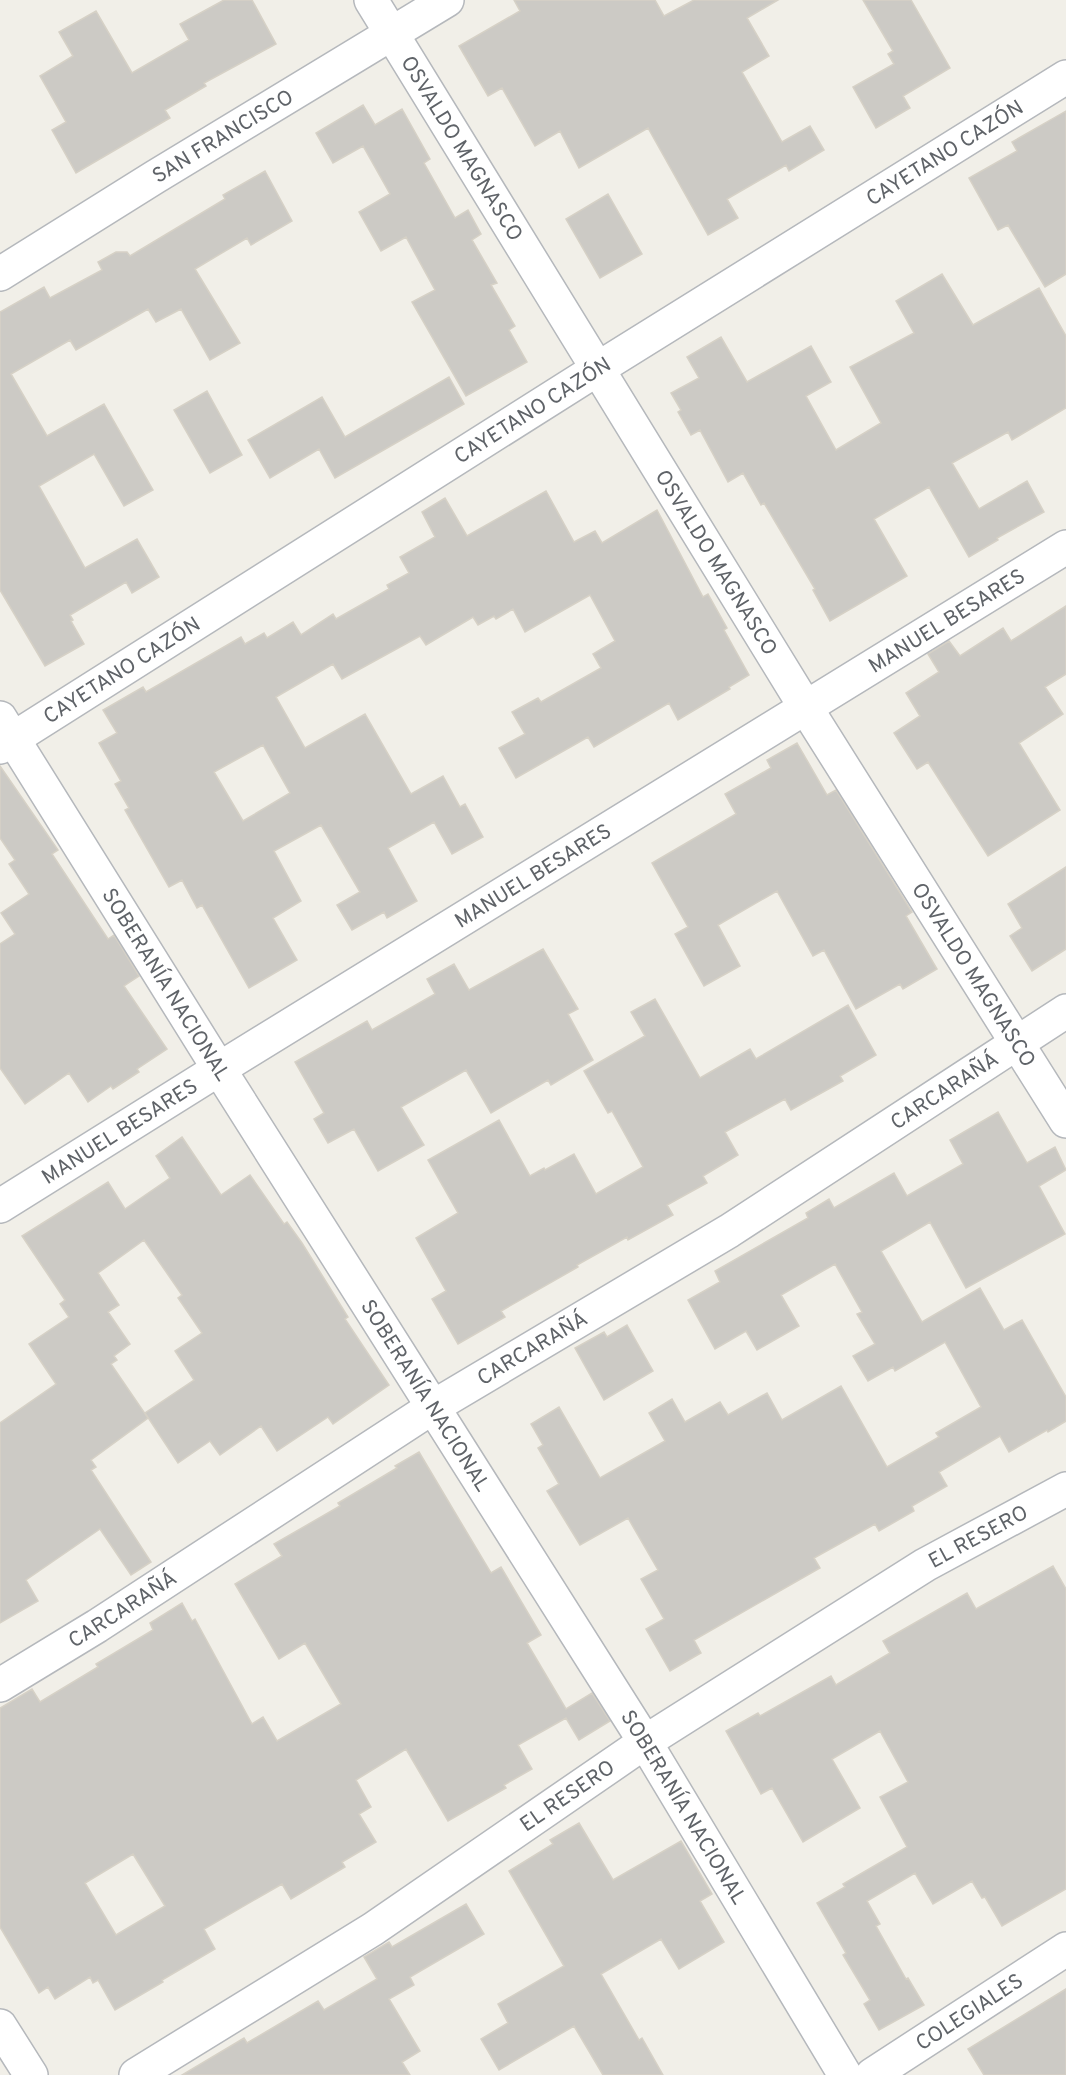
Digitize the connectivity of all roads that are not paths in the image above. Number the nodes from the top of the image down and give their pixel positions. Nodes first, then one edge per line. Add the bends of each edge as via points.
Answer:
1 (371, 0) edge
2 (447, 0) edge
3 (392, 34) junction
4 (1066, 77) edge
5 (0, 274) edge
6 (599, 368) junction
7 (1066, 547) edge
8 (806, 708) junction
9 (4, 735) edge
10 (1066, 1011) edge
11 (1017, 1041) junction
12 (219, 1069) junction
13 (1066, 1121) edge
14 (0, 1206) edge
15 (433, 1407) junction
16 (1066, 1489) edge
17 (0, 1685) edge
18 (645, 1742) junction
19 (1066, 1949) edge
20 (0, 2026) edge
21 (31, 2075) edge
22 (136, 2075) edge
23 (845, 2075) edge
24 (872, 2075) edge

1 - 3 street, OSVALDO MAGNASCO
2 - 3 street, SAN FRANCISCO
3 - 5 street, SAN FRANCISCO
3 - 6 street, OSVALDO MAGNASCO
4 - 6 street, CAYETANO CAZÓN
6 - 8 street, OSVALDO MAGNASCO
6 - 9 street, CAYETANO CAZÓN
7 - 8 street, MANUEL BESARES
8 - 11 street, OSVALDO MAGNASCO
8 - 12 street, MANUEL BESARES
9 - 12 street, SOBERANÍA NACIONAL
10 - 11 street, CARCARAÑÁ
11 - 13 street, OSVALDO MAGNASCO
11 - 15 street, CARCARAÑÁ via 729,1231
12 - 14 street, MANUEL BESARES
12 - 15 street, SOBERANÍA NACIONAL
15 - 17 street, CARCARAÑÁ
15 - 18 street, SOBERANÍA NACIONAL
16 - 18 street, EL RESERO via 925,1565
18 - 22 street, EL RESERO via 373,1929
18 - 23 street, SOBERANÍA NACIONAL
19 - 24 street, COLEGIALES
20 - 21 street

